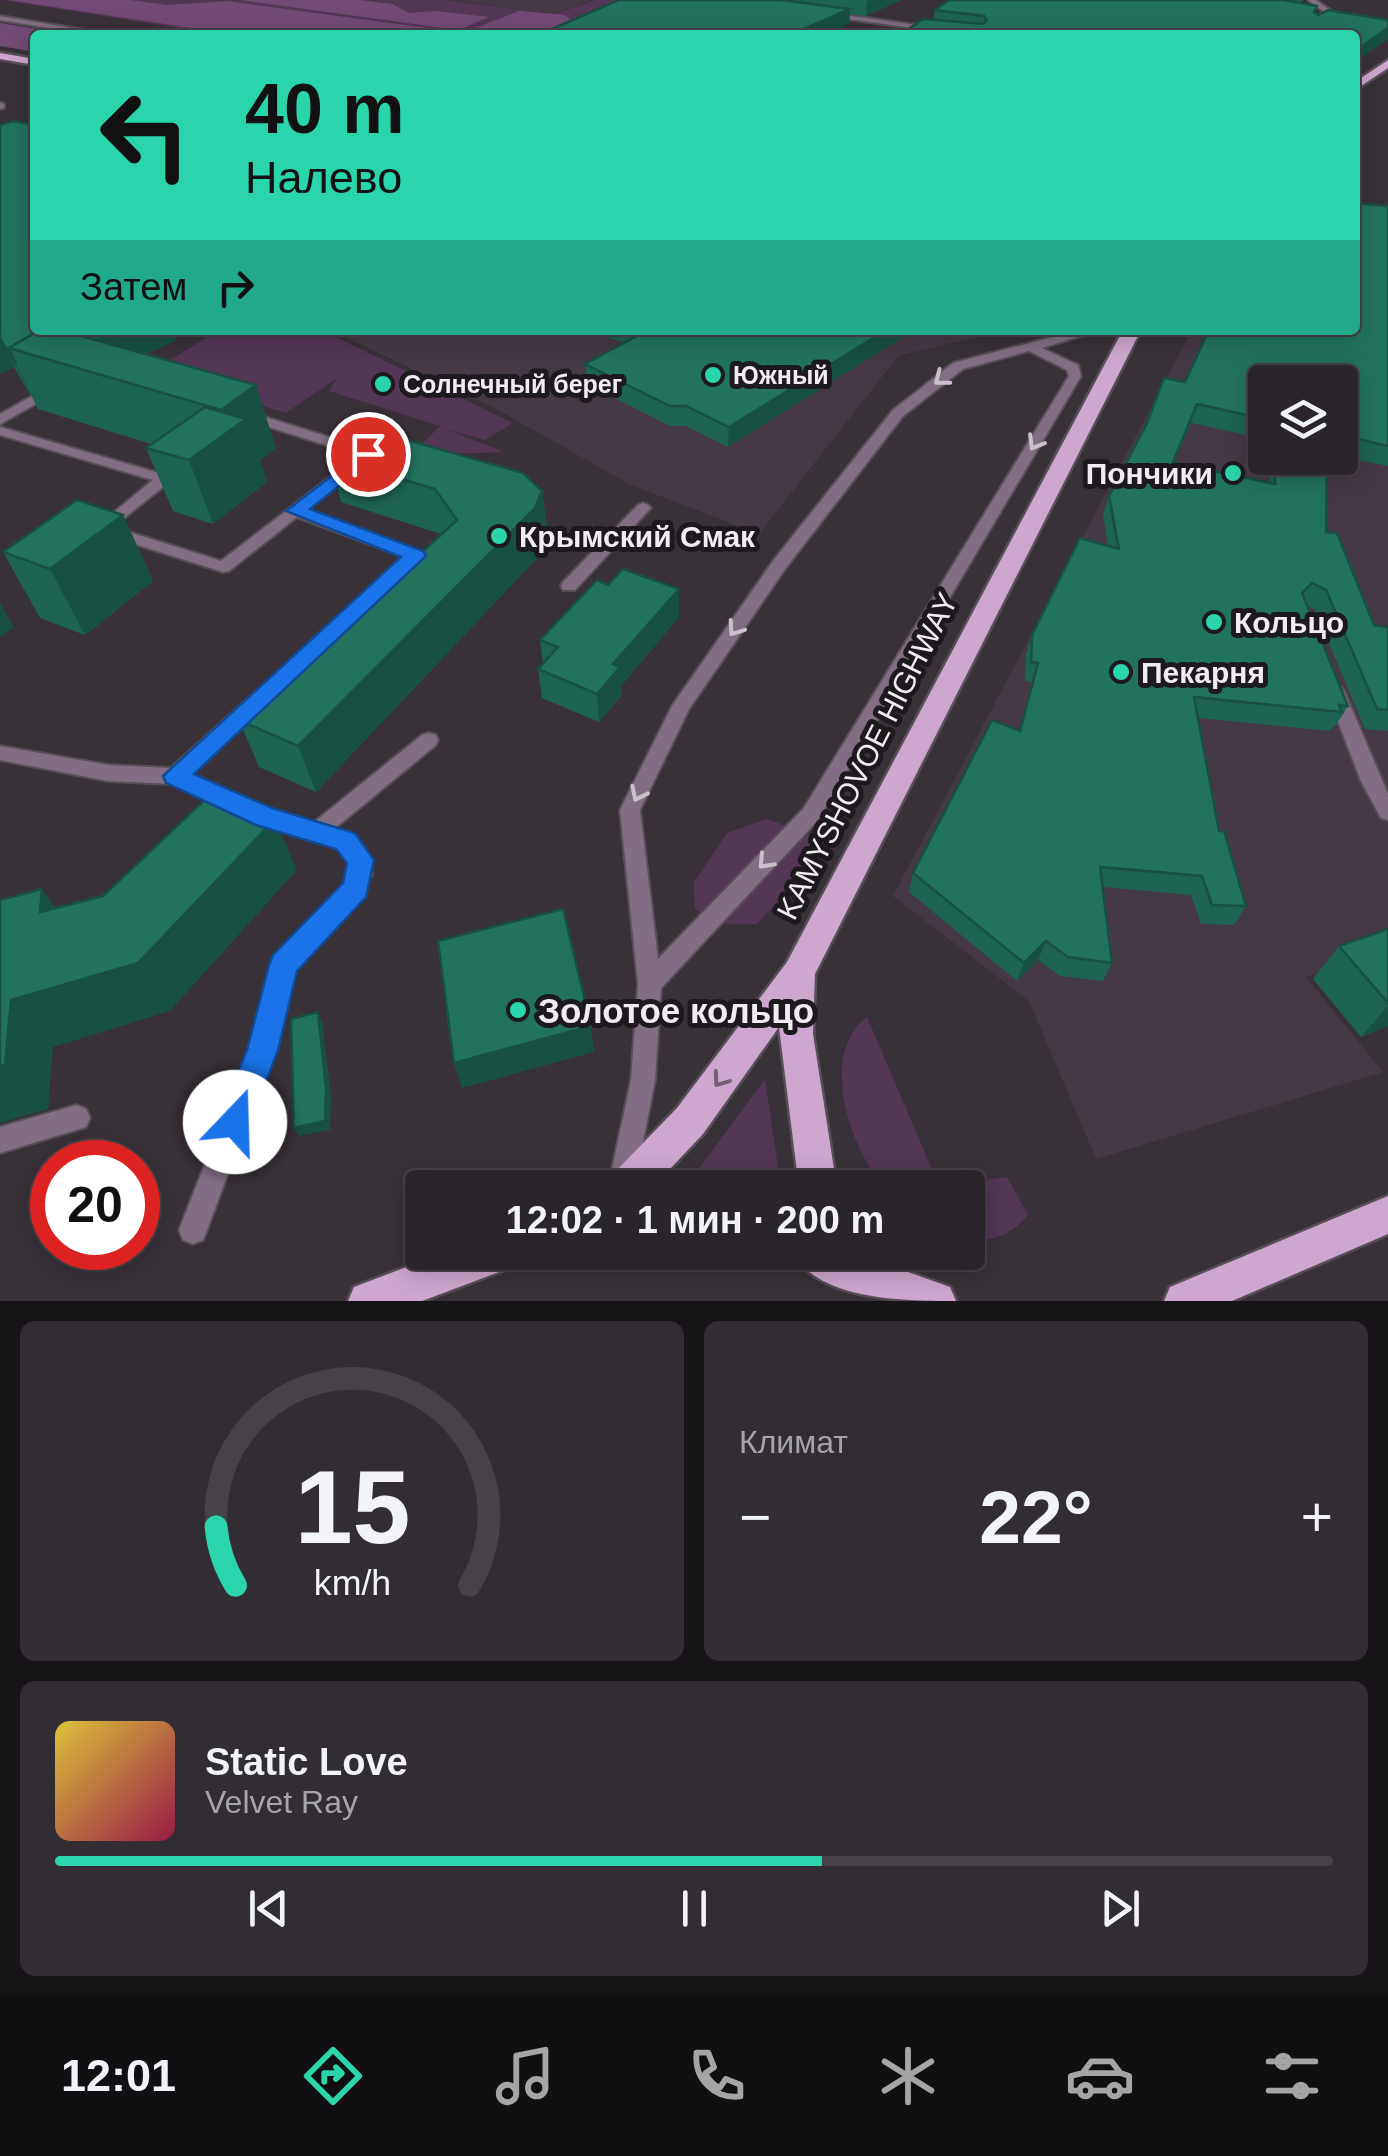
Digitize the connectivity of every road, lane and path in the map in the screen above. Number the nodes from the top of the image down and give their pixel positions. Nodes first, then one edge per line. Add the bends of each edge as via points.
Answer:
1 (1311, 0) edge
2 (821, 14) edge
3 (0, 18) edge
4 (856, 18) junction
5 (1337, 22) edge
6 (72, 30) edge
7 (872, 30) edge
8 (941, 30) edge
9 (0, 56) edge
10 (30, 61) edge
11 (1388, 63) edge
12 (1360, 83) edge
13 (1076, 335) edge
14 (1129, 335) edge
15 (1032, 347) junction
16 (60, 384) edge
17 (239, 413) edge
18 (0, 420) edge
19 (0, 431) edge
20 (644, 508) dead end
21 (296, 511) junction
22 (570, 586) dead end
23 (1331, 679) edge
24 (429, 740) dead end
25 (0, 753) edge
26 (175, 776) junction
27 (1388, 812) edge
28 (316, 832) junction
29 (799, 973) junction
30 (650, 984) junction
31 (77, 1118) dead end
32 (0, 1140) edge
33 (626, 1170) edge
34 (641, 1170) edge
35 (815, 1170) edge
36 (1388, 1216) edge
37 (193, 1230) dead end
38 (452, 1270) edge
39 (842, 1270) edge
40 (859, 1270) edge
41 (368, 1301) edge
42 (872, 1301) edge
43 (936, 1301) edge
44 (1184, 1301) edge

1 - 5 lane via 1326,8 1318,22
2 - 4 lane
3 - 6 lane
4 - 7 lane
4 - 8 lane
9 - 10 main road
11 - 12 main road
13 - 15 lane
14 - 29 main road, KAMYSHOVOE HIGHWAY
15 -> 30 lane via 1073,368 1076,376 909,657 811,814
15 -> 30 lane via 958,366 898,413 681,706 630,810
16 - 18 lane
17 - 21 lane via 368,454
19 - 21 lane via 164,480 102,529 223,567
20 - 22 lane
21 - 26 lane via 416,556
23 - 27 lane
24 - 28 lane
25 - 26 lane via 108,773
26 - 28 lane via 223,807
28 - 37 lane via 356,849 361,874 345,901 284,965 262,1050
29 -> 34 main road, KAMYSHOVOE HIGHWAY via 690,1121
29 - 35 main road via 796,1034
30 - 33 lane via 644,1080
31 - 32 lane
36 - 44 main road
38 - 41 main road
39 - 42 main road
40 - 43 main road

